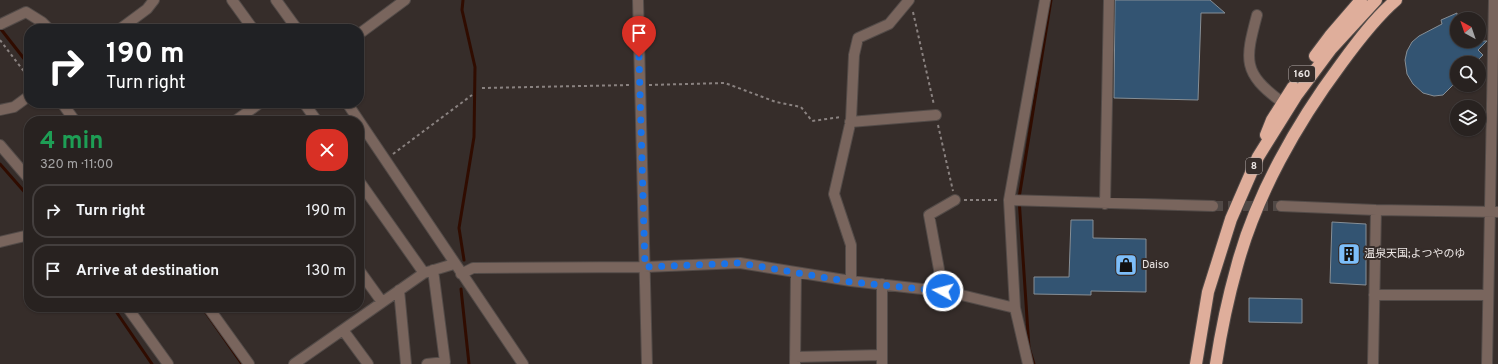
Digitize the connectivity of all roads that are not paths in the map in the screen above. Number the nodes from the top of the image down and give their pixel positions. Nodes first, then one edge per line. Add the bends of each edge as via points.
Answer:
1 (154, 0) edge
2 (232, 0) edge
3 (276, 0) edge
4 (405, 0) edge
5 (638, 0) edge
6 (909, 0) edge
7 (1045, 0) edge
8 (1109, 0) edge
9 (1361, 0) edge
10 (1376, 0) edge
11 (1396, 0) edge
12 (1494, 0) edge
13 (1257, 14) dead end
14 (2, 24) dead end
15 (44, 24) edge
16 (127, 24) edge
17 (249, 24) edge
18 (293, 24) edge
19 (364, 30) edge
20 (24, 100) edge
21 (1282, 102) junction
22 (253, 108) edge
23 (0, 110) edge
24 (936, 115) dead end
25 (242, 116) edge
26 (851, 119) junction
27 (364, 128) edge
28 (0, 145) edge
29 (1258, 157) junction
30 (24, 173) edge
31 (364, 188) edge
32 (955, 200) dead end
33 (1009, 200) junction
34 (1105, 204) junction
35 (1213, 206) tunnel mouth
36 (1281, 206) tunnel mouth
37 (1376, 210) junction
38 (1494, 212) edge
39 (24, 236) edge
40 (0, 242) edge
41 (454, 264) junction
42 (645, 267) junction
43 (428, 271) junction
44 (796, 272) junction
45 (461, 274) junction
46 (364, 277) edge
47 (851, 282) junction
48 (882, 284) junction
49 (399, 290) junction
50 (943, 291) junction
51 (1374, 295) junction
52 (1488, 295) junction
53 (382, 302) junction
54 (1015, 308) junction
55 (131, 312) edge
56 (212, 312) edge
57 (343, 330) junction
58 (882, 359) edge
59 (795, 360) edge
60 (168, 364) edge
61 (250, 364) edge
62 (294, 364) edge
63 (368, 364) edge
64 (406, 364) edge
65 (427, 364) edge
66 (521, 364) edge
67 (647, 364) edge
68 (1028, 364) edge
69 (1196, 364) edge
70 (1216, 364) edge
71 (1373, 364) edge
72 (1486, 364) edge

1 - 16 street via 147,9
2 - 17 street
3 - 18 street
4 - 19 street
5 - 42 street
6 - 26 street via 890,24 858,38 854,55
7 - 33 street
8 - 34 street
9 - 21 highway, 160 via 1330,36
10 - 29 highway, 8 via 1330,49 1296,96
11 - 70 highway, 8 via 1386,8 1318,94 1281,156 1237,265
12 - 38 street
13 - 21 street via 1249,44 1250,62 1255,77 1266,91
14 - 15 street via 26,12
20 - 23 street via 14,107
21 - 29 highway, 160
22 - 25 street
24 - 26 street
26 - 47 street via 834,194 851,245
27 - 41 street
28 - 30 street
29 - 69 highway, 8 via 1231,219 1208,292
31 - 43 street
32 - 50 street via 928,215
33 - 34 street
33 - 54 street
34 - 35 street
36 - 37 street
37 - 38 street
37 - 51 street
38 - 52 street
39 - 40 street
41 - 43 street
41 - 45 street
42 - 44 street via 740,263
42 - 45 street via 473,268
42 - 67 street
43 - 49 street
43 - 65 street via 445,362
44 - 47 street
44 - 59 street
45 - 66 street
46 - 53 street
47 - 48 street
48 - 50 street
48 - 58 street
49 - 53 street
49 - 64 street
50 - 54 street
51 - 52 street
51 - 71 street
52 - 72 street
53 - 57 street
54 - 68 street
55 - 60 street
56 - 61 street
57 - 62 street
57 - 63 street
58 - 59 street

